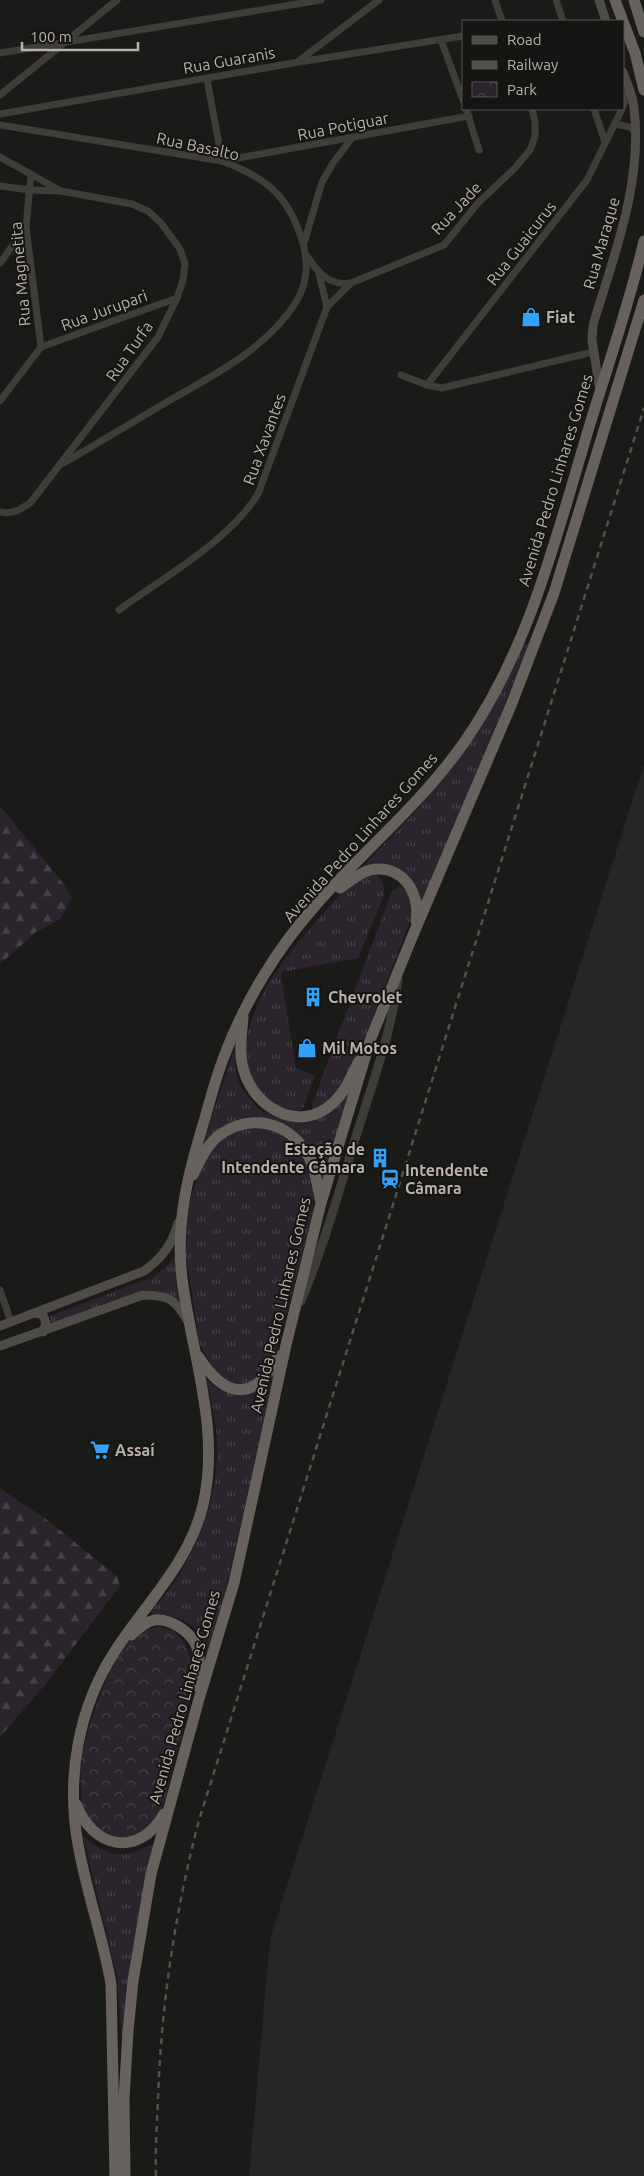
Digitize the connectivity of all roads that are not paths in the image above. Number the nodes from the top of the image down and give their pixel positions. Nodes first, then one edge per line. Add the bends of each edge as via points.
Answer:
1 (117, 0) edge
2 (321, 0) edge
3 (380, 0) edge
4 (496, 0) edge
5 (556, 0) edge
6 (599, 0) edge
7 (615, 0) edge
8 (634, 0) edge
9 (502, 20) edge
10 (563, 20) edge
11 (606, 20) edge
12 (623, 20) edge
13 (624, 24) edge
14 (644, 32) edge
15 (462, 36) edge
16 (442, 40) junction
17 (67, 41) junction
18 (0, 53) edge
19 (299, 62) junction
20 (624, 75) edge
21 (207, 78) junction
22 (644, 90) edge
23 (629, 91) junction
24 (0, 95) edge
25 (462, 97) edge
26 (624, 103) edge
27 (532, 110) edge
28 (594, 110) edge
29 (621, 110) edge
30 (467, 112) edge
31 (0, 114) edge
32 (615, 124) junction
33 (0, 125) edge
34 (636, 132) junction
35 (352, 138) junction
36 (605, 142) junction
37 (479, 150) dead end
38 (0, 157) edge
39 (222, 162) junction
40 (31, 174) junction
41 (0, 186) edge
42 (30, 190) junction
43 (61, 191) junction
44 (26, 227) junction
45 (644, 241) edge
46 (304, 243) junction
47 (307, 256) junction
48 (0, 263) edge
49 (319, 274) junction
50 (351, 283) junction
51 (177, 298) junction
52 (644, 300) edge
53 (644, 305) edge
54 (327, 307) junction
55 (640, 318) junction
56 (41, 347) junction
57 (593, 352) junction
58 (401, 375) dead end
59 (427, 385) junction
60 (600, 391) junction
61 (0, 401) edge
62 (60, 465) junction
63 (0, 512) edge
64 (120, 610) dead end
65 (314, 907) junction
66 (413, 935) junction
67 (399, 970) junction
68 (244, 1011) junction
69 (372, 1038) junction
70 (321, 1204) junction
71 (182, 1206) junction
72 (0, 1290) edge
73 (35, 1313) junction
74 (11, 1322) junction
75 (188, 1322) junction
76 (290, 1324) junction
77 (0, 1326) edge
78 (43, 1332) junction
79 (286, 1345) junction
80 (0, 1346) edge
81 (193, 1348) junction
82 (119, 1645) junction
83 (199, 1699) junction
84 (73, 1795) junction
85 (171, 1801) junction
86 (115, 2176) edge
87 (125, 2176) edge

1 - 17 street
2 - 17 street
3 - 19 street
4 - 9 street
5 - 10 street
6 - 11 main road
7 - 12 highway
8 - 14 highway
13 - 22 highway
15 - 16 street, Rua Guaranis
16 - 19 street, Rua Guaranis
16 - 25 street
17 - 18 street
17 - 24 street
19 - 21 street, Rua Guaranis
20 - 23 main road, Rua Maraque
21 - 31 street, Rua Guaranis
21 - 39 street
23 - 26 street, Rua Guaicurus
23 - 34 main road, Rua Maraque
27 - 50 street, Rua Jade via 535,137 530,150 478,203 444,244
28 - 36 street
29 - 32 street, Rua Guaicurus
30 - 35 street, Rua Potiguar
30 - 37 street
32 - 34 street via 630,127
32 - 36 street, Rua Guaicurus
33 - 39 street, Rua Basalto
34 - 57 main road, Rua Maraque via 630,200 593,325
35 - 39 street, Rua Potiguar
35 - 46 street via 322,182
36 - 59 street, Rua Guaicurus via 587,180
38 - 40 street
39 - 46 street, Rua Basalto via 257,176 285,202
40 - 42 street, Rua Magnetita
40 - 43 street
41 - 42 street, Rua Turfa
42 - 43 street, Rua Turfa
42 - 44 street, Rua Magnetita
43 - 51 street, Rua Turfa via 132,204 155,217 180,249 185,264
44 - 48 street
44 - 56 street, Rua Magnetita
45 - 60 highway, Avenida Pedro Linhares Gomes
46 - 47 street, Rua Basalto
47 - 49 street
47 - 62 street, Rua Basalto via 304,284 297,301 259,344 187,391
49 - 50 street via 333,282
49 - 54 street
50 - 54 street, Rua Xavantes
51 - 56 street, Rua Jurupari
51 - 62 street, Rua Turfa via 158,338
52 - 55 highway, Avenida Pedro Linhares Gomes
53 - 55 highway
54 - 64 street, Rua Xavantes via 258,494 248,510 197,555
55 - 66 highway, Avenida Pedro Linhares Gomes via 554,593 470,805
56 - 61 street, Rua Magnetita
57 - 59 street via 442,388
57 - 60 main road, Rua Maraque
58 - 59 street
60 - 65 highway, Avenida Pedro Linhares Gomes via 532,610 512,659 489,701 464,743 436,779
62 - 63 street, Rua Turfa via 31,502 22,509
65 - 66 highway via 361,874 387,868 411,885 417,915
65 - 68 highway, Avenida Pedro Linhares Gomes via 282,949
66 - 67 highway, Avenida Pedro Linhares Gomes
67 - 69 highway, Avenida Pedro Linhares Gomes
67 - 76 street via 387,1035 306,1289
68 - 69 highway via 242,1063 248,1084 257,1098 272,1110 285,1114 308,1116 334,1103
68 - 71 highway, Avenida Pedro Linhares Gomes via 223,1057 190,1165
69 - 70 highway, Avenida Pedro Linhares Gomes
70 - 71 highway via 315,1169 299,1142 272,1124 251,1122 233,1127 216,1138 202,1155
70 - 76 highway, Avenida Pedro Linhares Gomes
71 - 73 main road via 174,1237 158,1261 124,1280
71 - 75 highway, Avenida Pedro Linhares Gomes via 180,1252
72 - 74 street
73 - 74 main road
73 - 78 main road via 45,1318
74 - 77 main road
75 - 78 main road via 171,1299 144,1295
75 - 81 highway, Avenida Pedro Linhares Gomes
76 - 79 highway, Avenida Pedro Linhares Gomes
78 - 80 main road
79 - 81 highway via 263,1380 246,1389 225,1387 216,1381
79 - 83 highway, Avenida Pedro Linhares Gomes via 234,1583
81 - 82 highway, Avenida Pedro Linhares Gomes via 210,1438 202,1509 183,1556 170,1578
82 - 83 highway via 144,1624 155,1620 177,1626 188,1634 199,1655
82 - 84 highway, Avenida Pedro Linhares Gomes via 99,1679 82,1724
83 - 85 highway, Avenida Pedro Linhares Gomes
84 - 85 highway via 94,1833 113,1842 127,1843 146,1836
84 - 86 highway, Avenida Pedro Linhares Gomes via 78,1847 111,1984
85 - 87 highway, Avenida Pedro Linhares Gomes via 151,1874 133,1981 124,2098

